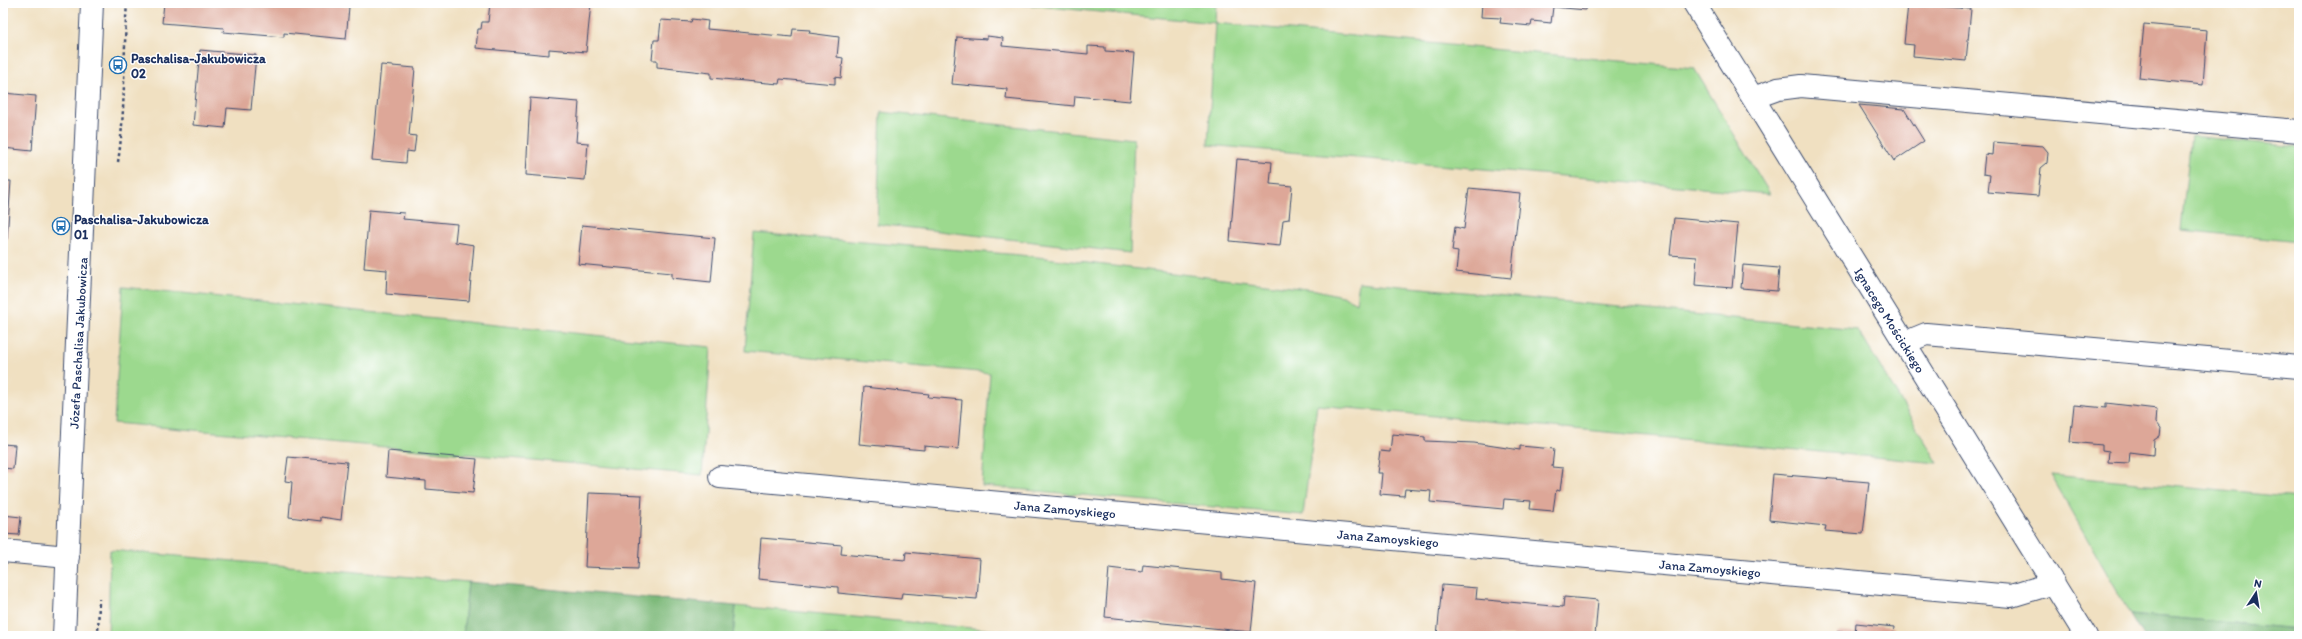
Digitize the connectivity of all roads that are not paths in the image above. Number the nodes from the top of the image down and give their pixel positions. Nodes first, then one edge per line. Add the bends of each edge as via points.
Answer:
1 (92, 3) edge
2 (1694, 3) edge
3 (1753, 98) junction
4 (2299, 131) edge
5 (1904, 343) junction
6 (2299, 367) edge
7 (720, 477) dead end
8 (3, 551) edge
9 (68, 557) junction
10 (2054, 583) junction
11 (64, 636) edge
12 (2086, 636) edge

1 - 9 street, Józefa Paschalisa Jakubowicza
2 - 3 street, Ignacego Mościckiego
3 - 4 street via 1778,89 1801,86
3 - 5 street, Ignacego Mościckiego
5 - 6 street via 1926,334
5 - 10 street, Ignacego Mościckiego
7 - 10 street, Jana Zamoyskiego via 2011,596
8 - 9 street
9 - 11 street, Józefa Paschalisa Jakubowicza
10 - 12 street, Ignacego Mościckiego

